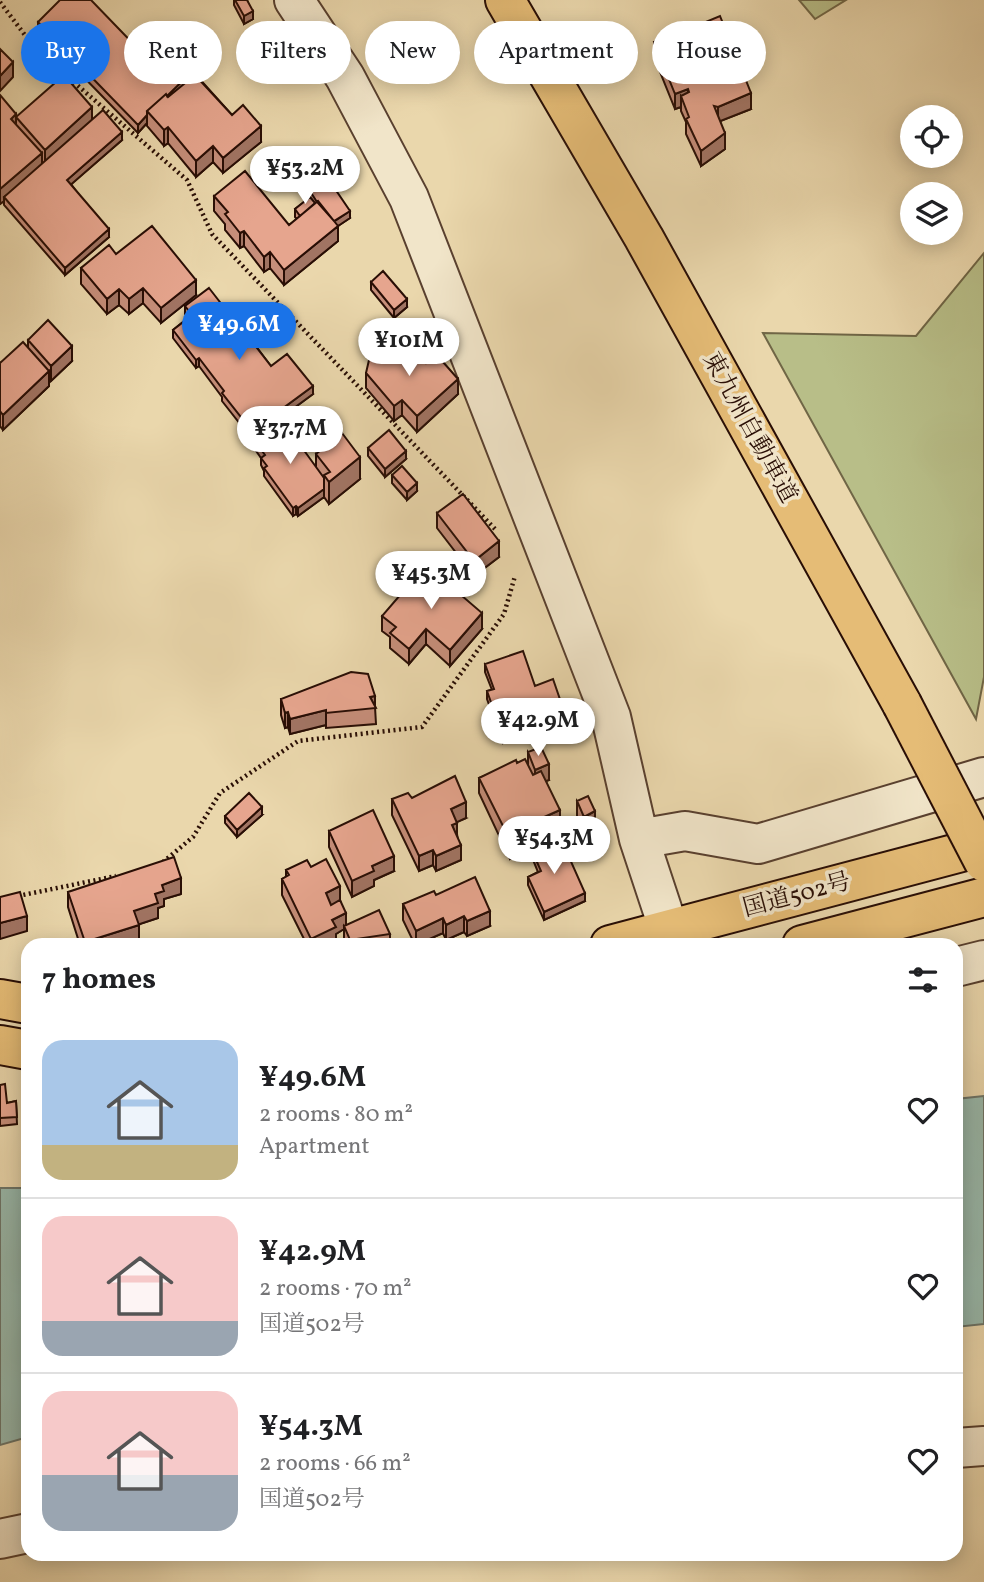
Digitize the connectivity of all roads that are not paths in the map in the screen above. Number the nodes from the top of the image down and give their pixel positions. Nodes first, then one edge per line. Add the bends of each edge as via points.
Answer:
1 (294, 0) edge
2 (505, 0) edge
3 (984, 777) edge
4 (639, 839) junction
5 (984, 846) edge
6 (984, 862) edge
7 (984, 897) edge
8 (671, 938) edge
9 (829, 938) edge
10 (984, 960) edge
11 (963, 965) edge
12 (0, 999) edge
13 (21, 1003) edge
14 (0, 1045) edge
15 (21, 1049) edge
16 (984, 1446) edge
17 (963, 1448) edge
18 (21, 1534) edge
19 (0, 1538) edge

1 - 4 street via 345,77 409,198 611,716
2 - 6 highway, 東九州自動車道, bridge via 645,238
3 - 4 street via 758,844 685,831
4 - 8 street
5 - 8 highway, 国道502号
7 - 9 highway, 国道502号
10 - 11 street
12 - 13 highway
14 - 15 highway
16 - 17 street
18 - 19 street

